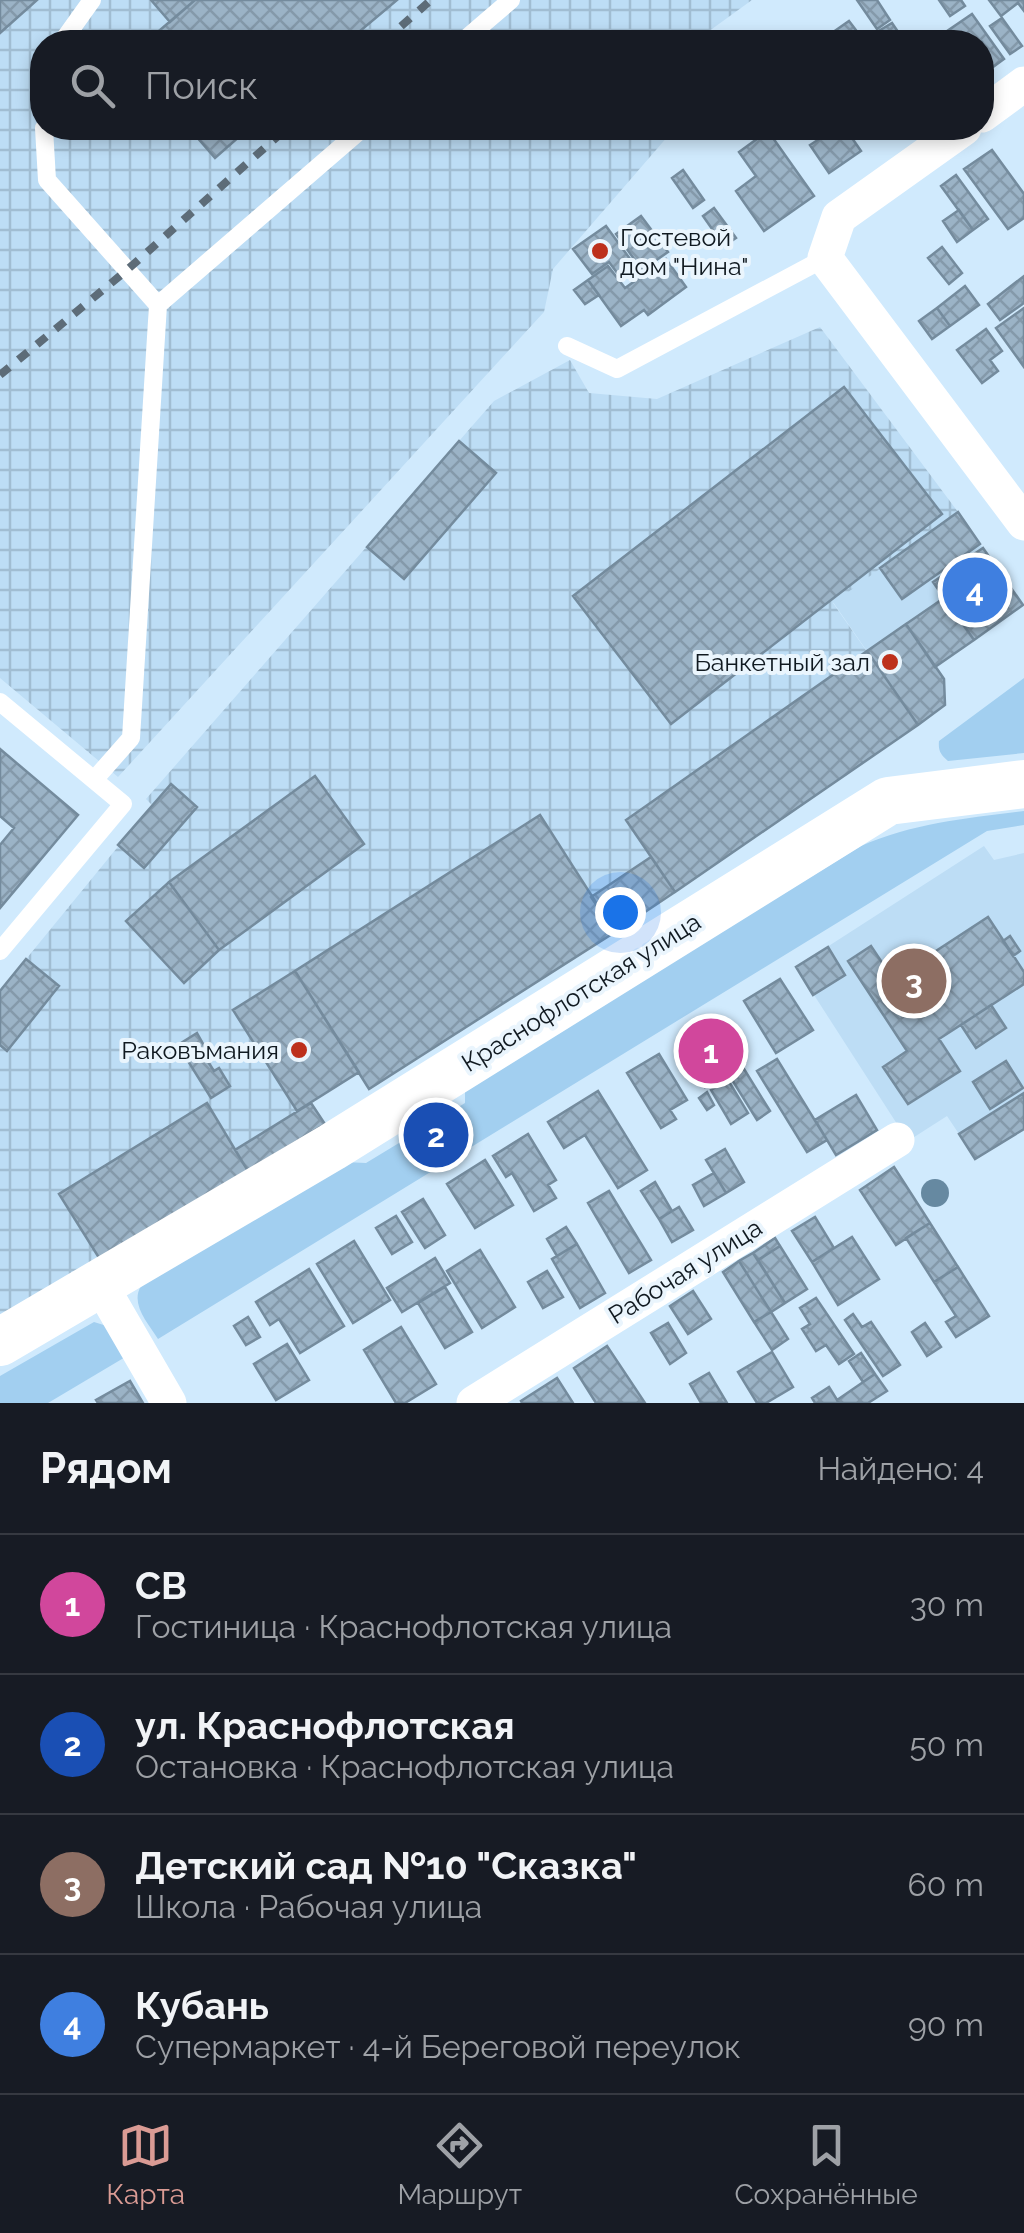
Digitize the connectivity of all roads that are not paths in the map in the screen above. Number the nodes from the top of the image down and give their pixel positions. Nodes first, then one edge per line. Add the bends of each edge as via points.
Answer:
1 (511, 0) edge
2 (90, 1) edge
3 (70, 30) edge
4 (476, 30) edge
5 (1024, 84) edge
6 (994, 106) edge
7 (45, 140) edge
8 (350, 140) edge
9 (947, 140) edge
10 (826, 258) junction
11 (158, 305) junction
12 (566, 346) dead end
13 (1020, 509) edge
14 (0, 702) edge
15 (94, 780) junction
16 (1024, 784) edge
17 (0, 951) edge
18 (897, 1140) dead end
19 (100, 1284) junction
20 (0, 1342) edge
21 (169, 1403) edge
22 (474, 1403) edge

1 - 4 lane
2 - 3 lane
5 - 6 street
7 - 11 lane via 47,180
8 - 11 lane
9 - 10 street via 839,217
10 - 12 lane via 617,368
10 - 13 street
11 - 15 lane via 131,738
14 - 15 lane
15 - 17 lane via 123,804
16 - 19 street, Краснофлотская улица via 888,801 332,1148
18 - 22 street, Рабочая улица
19 - 20 street, Краснофлотская улица
19 - 21 street

